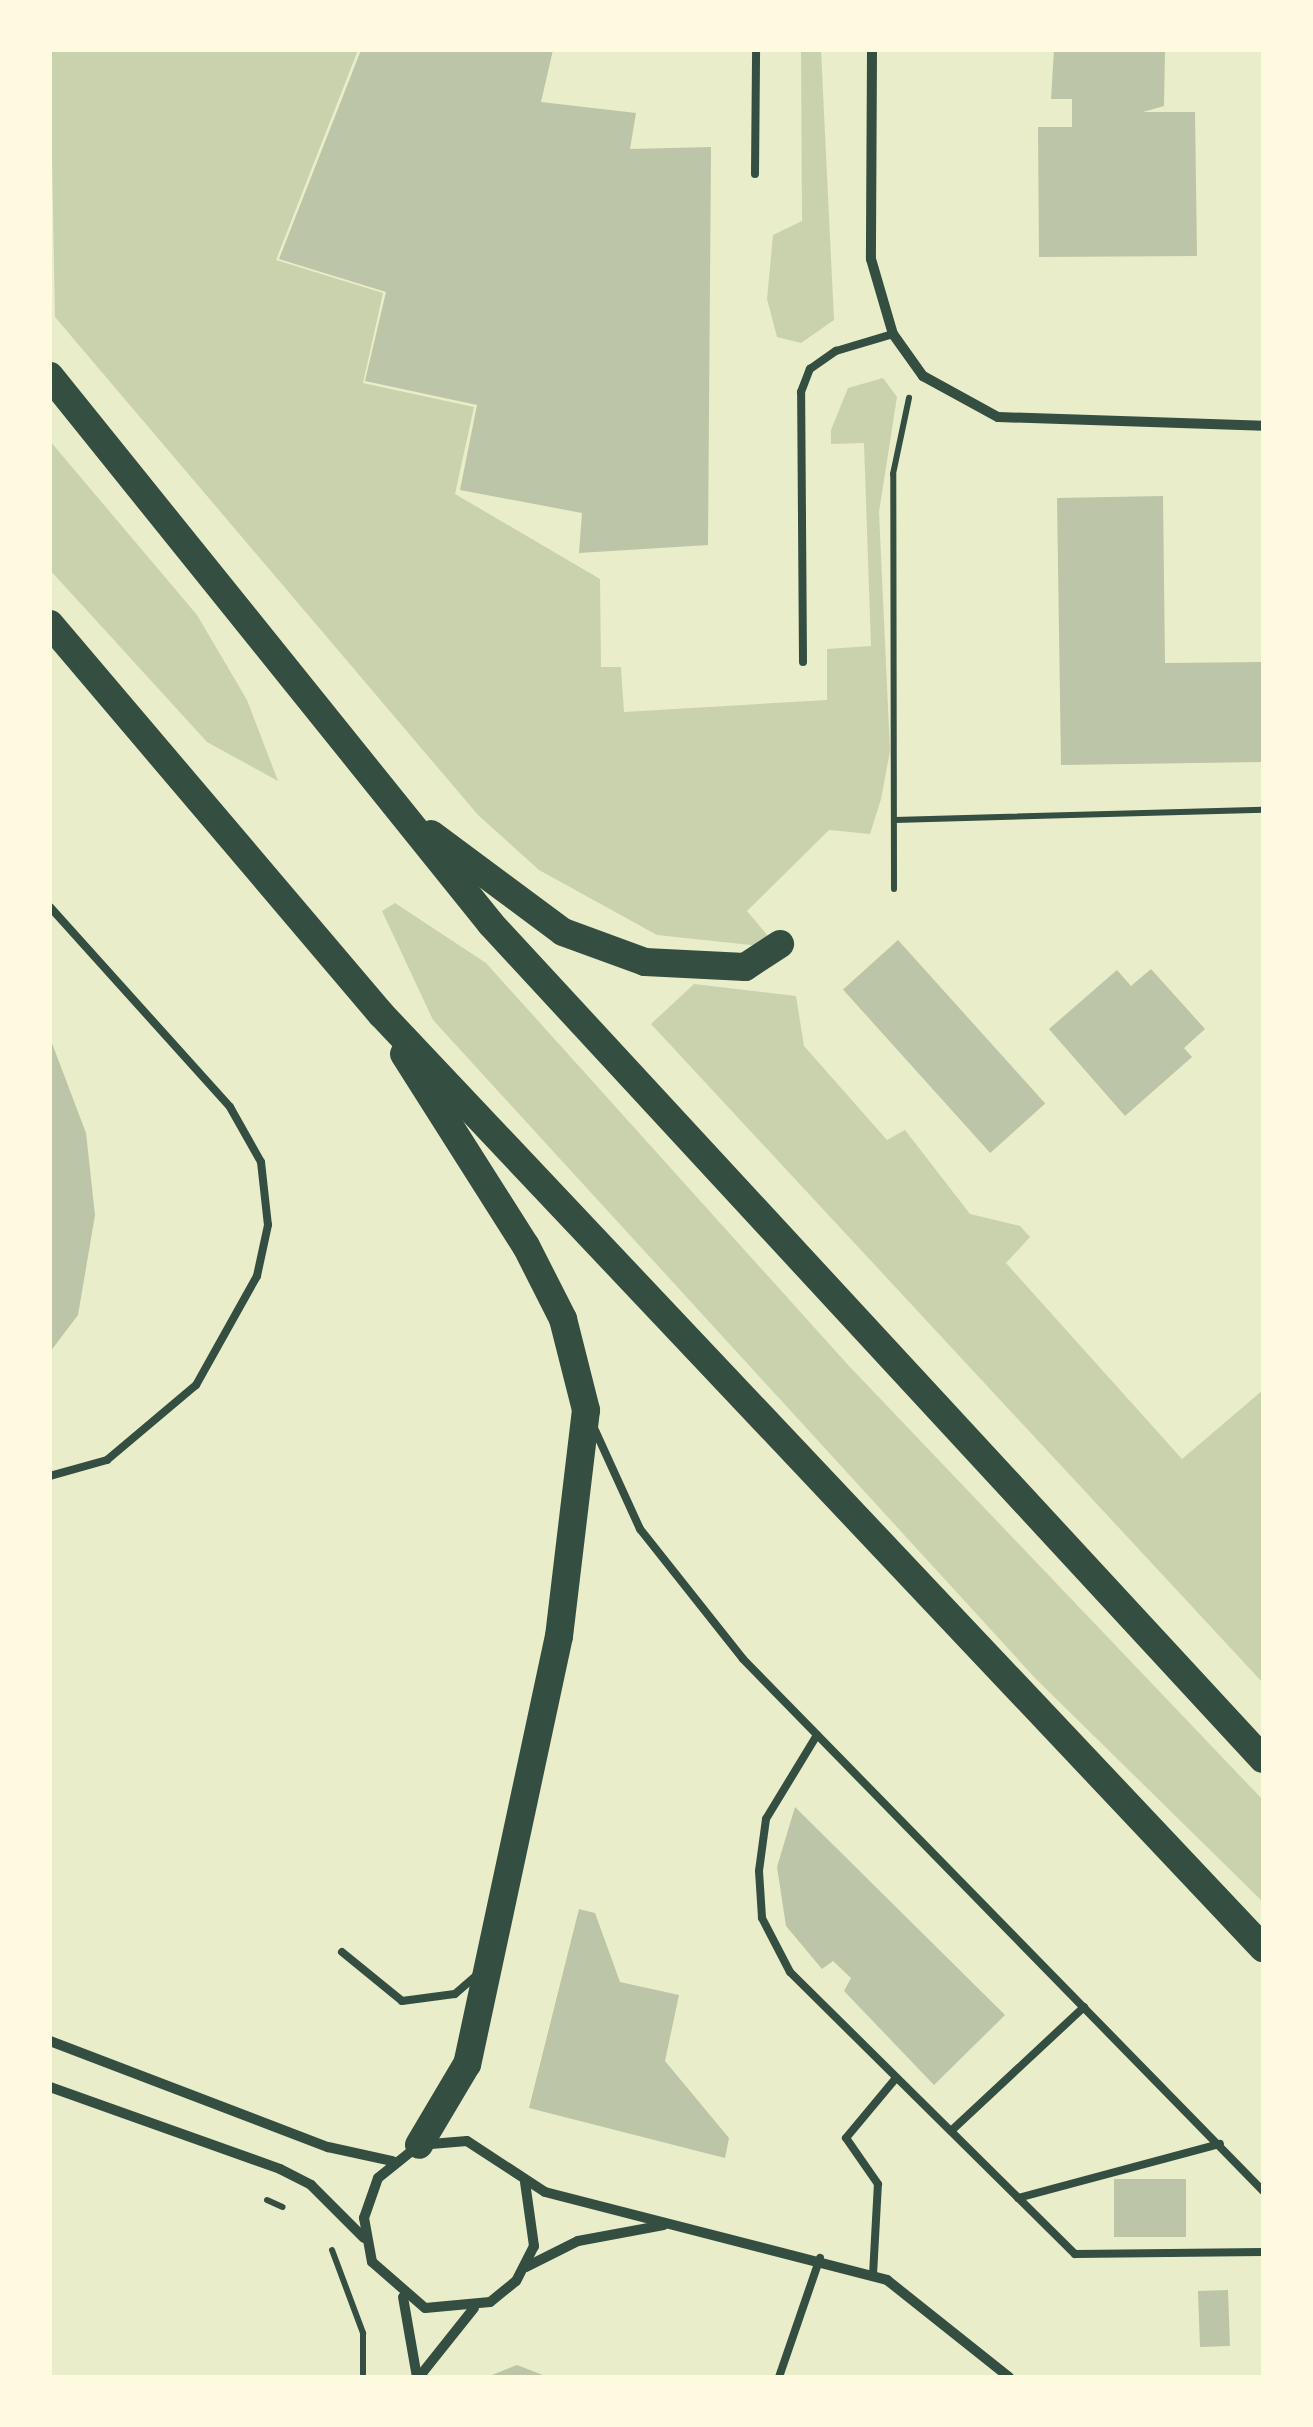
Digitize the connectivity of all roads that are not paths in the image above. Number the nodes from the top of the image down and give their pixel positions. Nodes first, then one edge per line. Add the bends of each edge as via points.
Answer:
1 (756, 50) edge
2 (872, 50) edge
3 (755, 174) dead end
4 (893, 334) junction
5 (50, 376) edge
6 (1263, 426) edge
7 (50, 624) edge
8 (803, 662) dead end
9 (370, 780) junction
10 (50, 907) edge
11 (780, 944) dead end
12 (380, 1014) junction
13 (586, 1410) junction
14 (50, 1476) edge
15 (817, 1735) junction
16 (1263, 1760) edge
17 (1263, 1948) edge
18 (342, 1952) dead end
19 (488, 1965) junction
20 (1084, 2008) junction
21 (50, 2041) edge
22 (896, 2078) junction
23 (50, 2087) edge
24 (950, 2131) junction
25 (1220, 2144) junction
26 (420, 2145) junction
27 (392, 2161) junction
28 (525, 2182) junction
29 (1263, 2191) edge
30 (1018, 2198) junction
31 (664, 2225) junction
32 (365, 2240) junction
33 (1263, 2252) edge
34 (820, 2258) junction
35 (526, 2267) junction
36 (873, 2275) junction
37 (403, 2297) junction
38 (474, 2308) junction
39 (418, 2377) edge
40 (779, 2377) edge
41 (1009, 2377) edge

1 - 3 lane
2 - 4 street via 871,259
4 - 6 street via 923,376 998,416
4 - 8 lane via 836,351 810,369 801,392
5 - 9 highway
7 - 12 highway
9 - 11 highway via 563,932 679,969 745,966
9 - 16 highway via 612,1060
10 - 14 lane via 230,1107 261,1162 268,1225 257,1276 196,1386 107,1460
12 - 13 highway via 526,1246 563,1319
12 - 17 highway
13 - 15 lane via 640,1529
13 - 19 highway via 559,1636
15 - 20 lane
15 - 22 lane via 766,1820 762,1918 790,1972
18 - 19 lane via 402,2001 456,1994
19 - 26 highway via 466,2064
20 - 24 lane
20 - 25 lane
21 - 27 street via 328,2146
22 - 24 lane
22 - 36 lane via 846,2138 878,2184
23 - 32 street via 280,2168 311,2185
24 - 30 lane
25 - 29 lane
25 - 30 lane
26 - 27 street
26 - 28 street via 467,2140
27 - 32 street via 369,2197
28 - 31 street
28 - 35 street via 536,2224
30 - 33 lane via 1074,2254
31 - 34 street
31 - 35 street via 578,2241
32 - 37 street
34 - 36 street
34 - 40 lane
35 - 38 street
36 - 41 street
37 - 38 street via 450,2312
37 - 39 street
38 - 39 street

